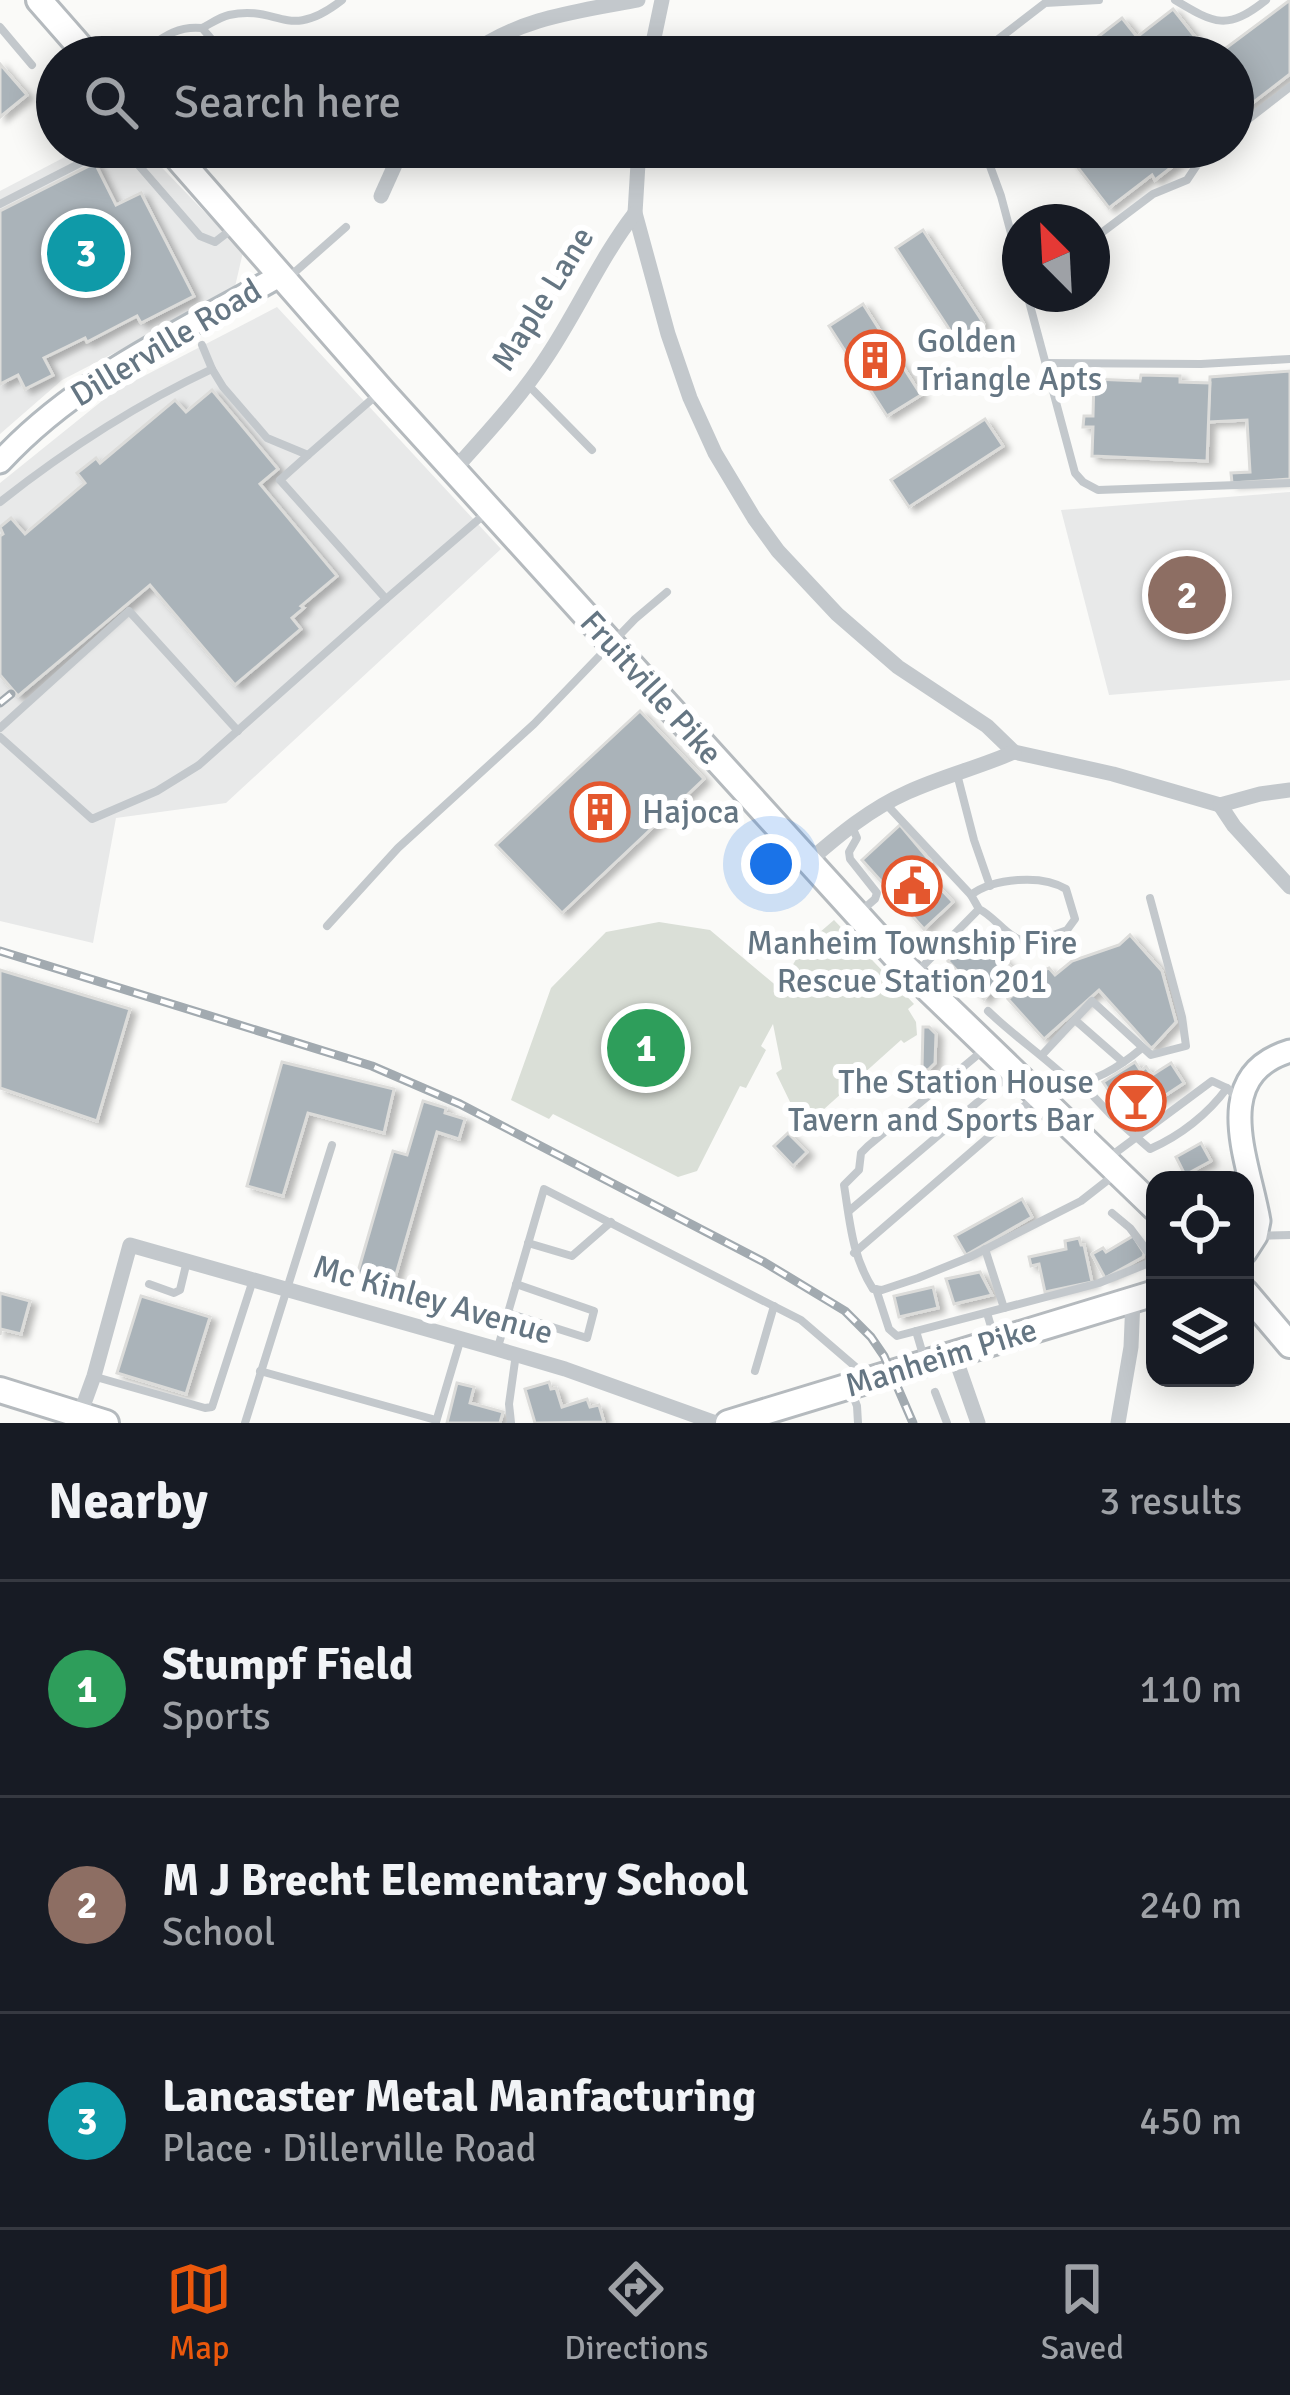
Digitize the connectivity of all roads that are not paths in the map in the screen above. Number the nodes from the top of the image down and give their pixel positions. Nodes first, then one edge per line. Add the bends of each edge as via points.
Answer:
1 (39, 0) edge
2 (342, 0) edge
3 (638, 0) edge
4 (662, 0) edge
5 (1099, 0) edge
6 (1174, 0) edge
7 (1266, 0) edge
8 (0, 27) edge
9 (202, 28) junction
10 (71, 36) edge
11 (166, 36) edge
12 (209, 36) edge
13 (501, 36) edge
14 (654, 36) edge
15 (1002, 36) edge
16 (32, 65) dead end
17 (1290, 87) edge
18 (1254, 115) edge
19 (71, 168) edge
20 (141, 168) edge
21 (188, 168) edge
22 (394, 168) edge
23 (638, 168) edge
24 (991, 168) edge
25 (1195, 168) edge
26 (381, 196) dead end
27 (0, 204) edge
28 (1003, 204) edge
29 (635, 213) junction
30 (238, 225) junction
31 (1110, 226) edge
32 (346, 227) dead end
33 (284, 277) junction
34 (1032, 312) edge
35 (202, 345) dead end
36 (1290, 358) edge
37 (1046, 363) junction
38 (212, 369) junction
39 (527, 384) junction
40 (382, 391) junction
41 (592, 450) dead end
42 (308, 454) junction
43 (0, 462) edge
44 (454, 470) junction
45 (1290, 483) edge
46 (0, 502) edge
47 (490, 509) junction
48 (667, 592) dead end
49 (386, 599) junction
50 (612, 645) junction
51 (238, 731) junction
52 (0, 733) edge
53 (1014, 752) junction
54 (956, 774) junction
55 (1290, 790) edge
56 (885, 803) junction
57 (1220, 805) junction
58 (851, 825) junction
59 (808, 862) junction
60 (991, 886) junction
61 (1290, 887) edge
62 (971, 895) junction
63 (1150, 898) dead end
64 (980, 909) junction
65 (857, 914) junction
66 (327, 926) dead end
67 (914, 976) junction
68 (988, 1011) dead end
69 (1075, 1020) junction
70 (1019, 1041) junction
71 (1142, 1048) junction
72 (1290, 1051) edge
73 (1042, 1054) junction
74 (1000, 1060) junction
75 (1123, 1062) junction
76 (1077, 1083) junction
77 (1234, 1094) junction
78 (1042, 1100) junction
79 (1138, 1139) junction
80 (332, 1145) dead end
81 (1112, 1167) junction
82 (1249, 1171) edge
83 (1146, 1199) edge
84 (1254, 1199) edge
85 (848, 1212) junction
86 (1112, 1213) dead end
87 (610, 1222) junction
88 (1254, 1233) edge
89 (1290, 1234) edge
90 (528, 1243) junction
91 (1254, 1244) edge
92 (985, 1249) junction
93 (854, 1253) junction
94 (187, 1262) junction
95 (1124, 1275) junction
96 (253, 1280) junction
97 (148, 1284) dead end
98 (516, 1284) junction
99 (288, 1289) junction
100 (876, 1289) junction
101 (1066, 1292) junction
102 (1144, 1296) edge
103 (1254, 1303) edge
104 (774, 1306) junction
105 (1004, 1308) junction
106 (987, 1312) junction
107 (508, 1313) junction
108 (1073, 1317) junction
109 (916, 1331) junction
110 (461, 1338) junction
111 (995, 1341) junction
112 (1290, 1345) edge
113 (497, 1348) junction
114 (516, 1354) junction
115 (954, 1354) junction
116 (925, 1362) junction
117 (260, 1371) junction
118 (755, 1371) dead end
119 (94, 1376) junction
120 (860, 1383) junction
121 (0, 1390) edge
122 (934, 1392) dead end
123 (78, 1419) edge
124 (742, 1421) edge
125 (436, 1422) edge
126 (106, 1423) edge
127 (245, 1423) edge
128 (512, 1423) edge
129 (716, 1423) edge
130 (858, 1423) edge
131 (947, 1423) edge
132 (978, 1423) edge
133 (1118, 1423) edge

1 - 10 main road
2 - 9 lane via 297,23 229,15
3 - 13 street
4 - 14 street
5 - 15 lane via 1045,3
6 - 7 lane via 1224,22
8 - 16 lane
9 - 11 lane
9 - 12 lane
17 - 18 lane
19 - 27 lane
20 - 30 lane via 200,236 215,242
21 - 30 main road, Fruitville Pike
22 - 26 street
23 - 29 street
24 - 28 lane
25 - 31 lane
29 - 39 street, Maple Lane
29 - 53 street via 690,398 754,518 861,636
30 - 33 main road, Fruitville Pike
32 - 33 lane
33 - 40 main road, Fruitville Pike
33 - 43 main road, Dillerville Road via 95,380
34 - 37 lane
35 - 38 lane
36 - 37 lane
37 - 45 lane via 1075,473 1090,487
38 - 42 lane via 267,438
38 - 46 lane via 155,395
39 - 41 lane
39 - 44 street, Maple Lane
40 - 42 lane
40 - 44 main road, Fruitville Pike
42 - 49 lane via 280,480
44 - 47 main road, Fruitville Pike
47 - 49 lane
47 - 50 main road, Fruitville Pike
48 - 50 lane
49 - 51 lane
50 - 59 main road, Fruitville Pike
50 - 66 lane
51 - 52 lane via 157,791 92,819
51 - 52 lane via 129,611
53 - 54 street
53 - 57 street
54 - 56 street
54 - 60 lane
55 - 57 street
56 - 58 street
56 - 62 lane
57 - 61 street
58 - 59 street
58 - 65 lane via 849,856 877,892
59 - 65 main road, Fruitville Pike
60 - 62 lane
60 - 64 lane via 1054,881 1066,889 1075,919 1067,930 1028,941
62 - 64 lane
63 - 71 lane via 1186,1046 1151,1055
64 - 67 lane
65 - 67 main road, Fruitville Pike
67 - 74 main road, Fruitville Pike
68 - 70 lane
69 - 71 lane via 1092,1001
69 - 73 lane
69 - 75 lane
70 - 73 lane
70 - 74 lane
71 - 75 lane
72 - 77 main road via 1264,1062
73 - 76 lane
74 - 78 main road, Fruitville Pike
74 - 85 lane via 974,1105
74 - 85 lane via 942,1084 862,1153 844,1185
75 - 76 lane
76 - 78 lane
76 - 79 lane
77 - 79 lane via 1165,1142 1150,1149
77 - 79 lane via 1212,1081
77 - 82 main road
78 - 81 main road, Fruitville Pike
78 - 93 lane
79 - 81 lane
80 - 99 lane
81 - 83 main road, Fruitville Pike
81 - 92 lane via 1082,1201
84 - 88 main road
85 - 93 lane
86 - 95 lane via 1151,1256
87 - 90 lane via 572,1256
87 - 90 lane via 544,1190
87 - 104 lane
89 - 91 lane
90 - 98 lane
92 - 100 lane
92 - 105 lane
93 - 100 lane
94 - 96 street, Mc Kinley Avenue
94 - 97 lane via 180,1290
94 - 119 street, Mc Kinley Avenue via 130,1245
95 - 101 lane
95 - 102 lane
96 - 99 street, Mc Kinley Avenue
96 - 119 lane via 212,1407
98 - 107 lane
98 - 107 lane via 594,1311 587,1338
99 - 110 street, Mc Kinley Avenue
99 - 117 lane
100 - 109 lane via 892,1333
101 - 105 lane
101 - 108 lane
102 - 108 main road, Manheim Pike
102 - 133 street
103 - 112 main road
104 - 118 lane
104 - 120 lane via 802,1320
105 - 106 lane
106 - 109 lane
106 - 111 lane
107 - 113 lane
108 - 111 main road, Manheim Pike
109 - 116 lane
110 - 113 street, Mc Kinley Avenue
110 - 125 lane
111 - 115 main road, Manheim Pike
113 - 114 street, Mc Kinley Avenue
114 - 128 lane
114 - 129 street, Mc Kinley Avenue
115 - 116 main road, Manheim Pike
115 - 132 street
116 - 120 main road, Manheim Pike
117 - 125 lane
117 - 127 lane
119 - 123 street
120 - 124 main road, Manheim Pike
120 - 130 lane
121 - 123 main road
122 - 131 lane
123 - 126 main road

